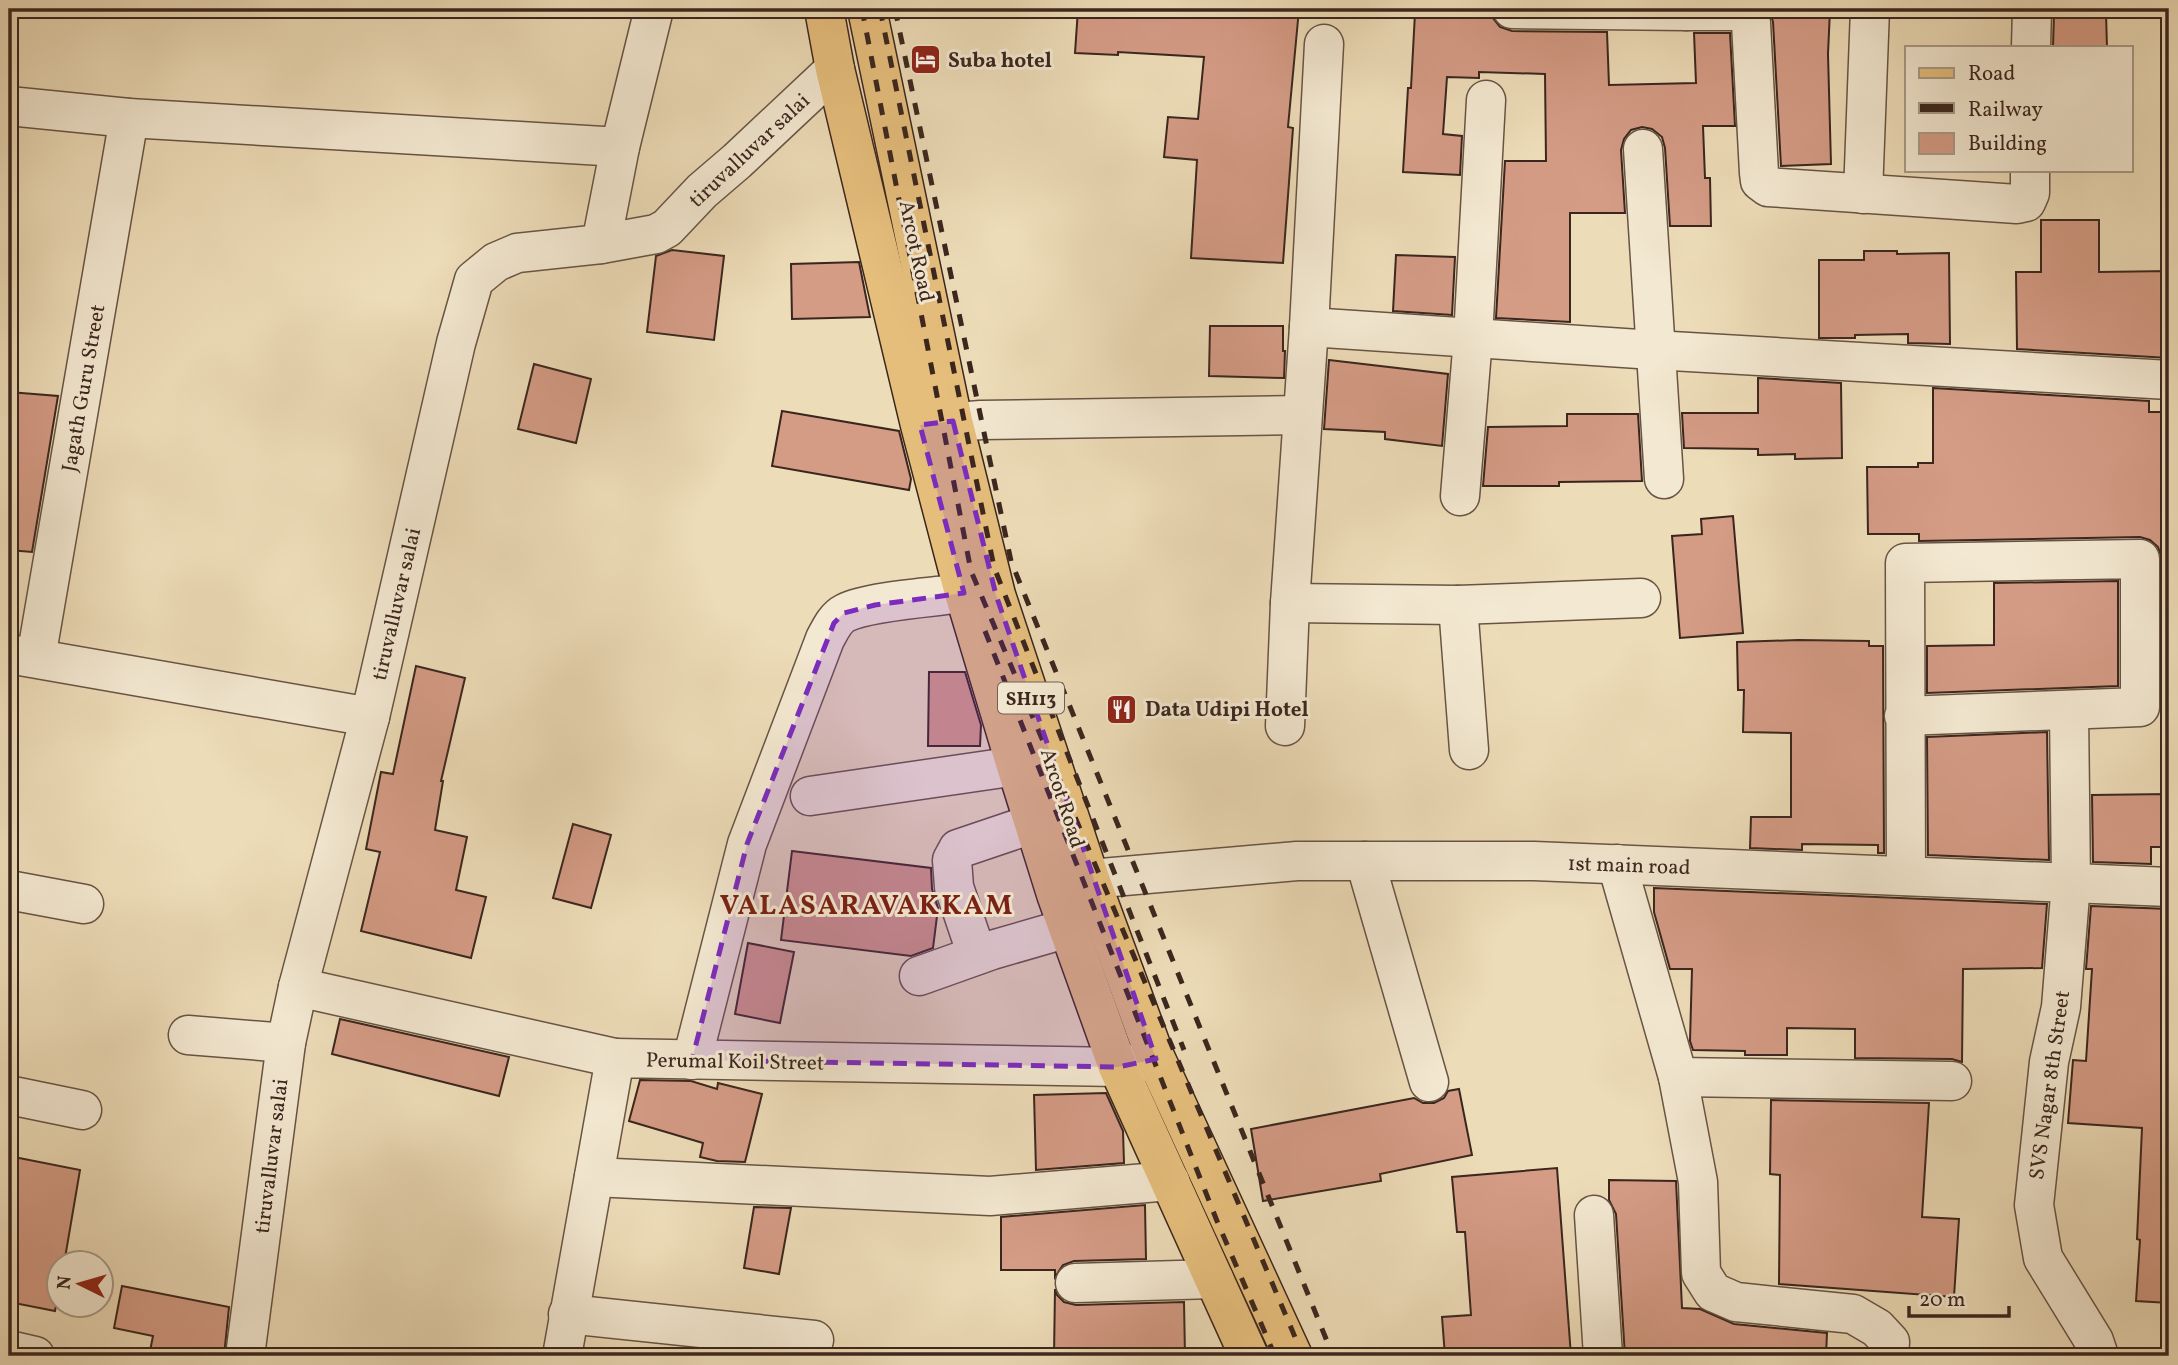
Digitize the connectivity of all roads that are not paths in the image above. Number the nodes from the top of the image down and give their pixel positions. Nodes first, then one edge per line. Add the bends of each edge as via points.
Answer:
1 (654, 9) edge
2 (824, 9) edge
3 (867, 9) edge
4 (1512, 9) edge
5 (1870, 9) edge
6 (2032, 9) edge
7 (1687, 10) edge
8 (1324, 44) dead end
9 (2032, 46) edge
10 (835, 69) junction
11 (1486, 100) dead end
12 (9, 106) edge
13 (129, 118) junction
14 (620, 147) junction
15 (1643, 149) dead end
16 (2030, 172) edge
17 (1863, 194) junction
18 (601, 244) junction
19 (1309, 327) junction
20 (1473, 338) junction
21 (1654, 350) junction
22 (2169, 380) edge
23 (1302, 415) junction
24 (937, 423) junction
25 (1664, 479) dead end
26 (1460, 496) dead end
27 (964, 593) junction
28 (1641, 598) dead end
29 (1290, 603) junction
30 (1458, 605) junction
31 (23, 656) edge
32 (2068, 711) junction
33 (1904, 716) junction
34 (370, 717) junction
35 (1285, 726) dead end
36 (1469, 750) dead end
37 (1016, 766) junction
38 (810, 796) dead end
39 (1035, 823) junction
40 (1365, 861) junction
41 (1617, 864) junction
42 (1906, 876) junction
43 (1090, 879) junction
44 (2071, 883) junction
45 (2169, 887) edge
46 (9, 890) edge
47 (84, 904) dead end
48 (1068, 928) junction
49 (978, 956) junction
50 (919, 976) dead end
51 (298, 987) junction
52 (188, 1035) dead end
53 (286, 1042) junction
54 (615, 1058) junction
55 (1156, 1059) junction
56 (692, 1060) junction
57 (1118, 1067) junction
58 (1678, 1077) junction
59 (1952, 1081) dead end
60 (1429, 1082) dead end
61 (9, 1095) edge
62 (82, 1110) dead end
63 (594, 1177) junction
64 (1170, 1181) junction
65 (1220, 1199) junction
66 (1594, 1215) dead end
67 (1186, 1217) junction
68 (1214, 1279) junction
69 (1074, 1283) dead end
70 (568, 1314) junction
71 (814, 1340) dead end
72 (9, 1350) edge
73 (35, 1356) edge
74 (245, 1356) edge
75 (562, 1356) edge
76 (1249, 1356) edge
77 (1293, 1356) edge
78 (1602, 1356) edge
79 (1889, 1356) edge
80 (2099, 1356) edge

1 - 14 street
2 - 10 main road, Arcot Road / SH113
3 - 24 main road, Arcot Road / SH113
4 - 7 street
5 - 17 street
6 - 9 street
7 - 17 street via 1738,11 1749,16 1760,181 1768,187
8 - 19 street
10 - 18 street, tiruvalluvar salai via 667,228
10 - 24 main road, Arcot Road / SH113
11 - 20 street
12 - 13 street
13 - 14 street
13 - 31 street, Jagath Guru Street
14 - 18 street
15 - 21 street
16 - 17 street via 2030,193 2026,202 2017,204
18 - 34 street, tiruvalluvar salai via 517,253 496,262 474,280
19 - 20 street
19 - 23 street
20 - 21 street
20 - 26 street
21 - 22 street
21 - 25 street
23 - 24 street
23 - 29 street
24 - 27 main road, Arcot Road / SH113
24 - 43 main road, Arcot Road / SH113
27 - 37 main road, Arcot Road / SH113
27 - 56 street via 875,605 844,613 834,623 747,844
28 - 30 street
29 - 30 street
29 - 35 street
30 - 36 street
31 - 34 street
32 - 33 street
32 - 33 street via 2140,707 2140,559 1905,564
32 - 44 street, SVS Nagar 8th Street
33 - 42 street
34 - 51 street, tiruvalluvar salai
37 - 38 street
37 - 39 main road, Arcot Road / SH113
39 - 48 main road, Arcot Road / SH113
39 - 49 street via 958,849 952,860 954,887
40 - 41 street, 1st main road
40 - 43 street, 1st main road via 1297,861
40 - 60 street
41 - 42 street, 1st main road
41 - 58 street
42 - 44 street, 1st main road
43 - 55 main road, Arcot Road / SH113
44 - 45 street, 1st main road
44 - 80 street, SVS Nagar 8th Street via 2061,1007 2049,1062 2034,1205 2043,1258
46 - 47 street
48 - 49 street
48 - 57 main road, Arcot Road / SH113
49 - 50 street
51 - 53 street, tiruvalluvar salai
51 - 54 street
52 - 53 street
53 - 74 street, tiruvalluvar salai
54 - 56 street, Perumal Koil Street
54 - 63 street, Perumal Koil Street
55 - 57 street, Perumal Koil Street
55 - 65 main road, Arcot Road / SH113
56 - 57 street, Perumal Koil Street
57 - 64 main road, Arcot Road / SH113
58 - 59 street
58 - 79 street via 1698,1182 1701,1273 1713,1292 1736,1302 1853,1314 1890,1342
61 - 62 street
63 - 64 street via 990,1196
63 - 70 street, Perumal Koil Street
64 - 67 main road, Arcot Road / SH113
65 - 67 main road
65 - 77 main road, Arcot Road / SH113
66 - 78 street
67 - 68 main road, Arcot Road / SH113
68 - 69 street
68 - 76 main road, Arcot Road / SH113
70 - 71 street
70 - 75 street, Perumal Koil Street
72 - 73 street

